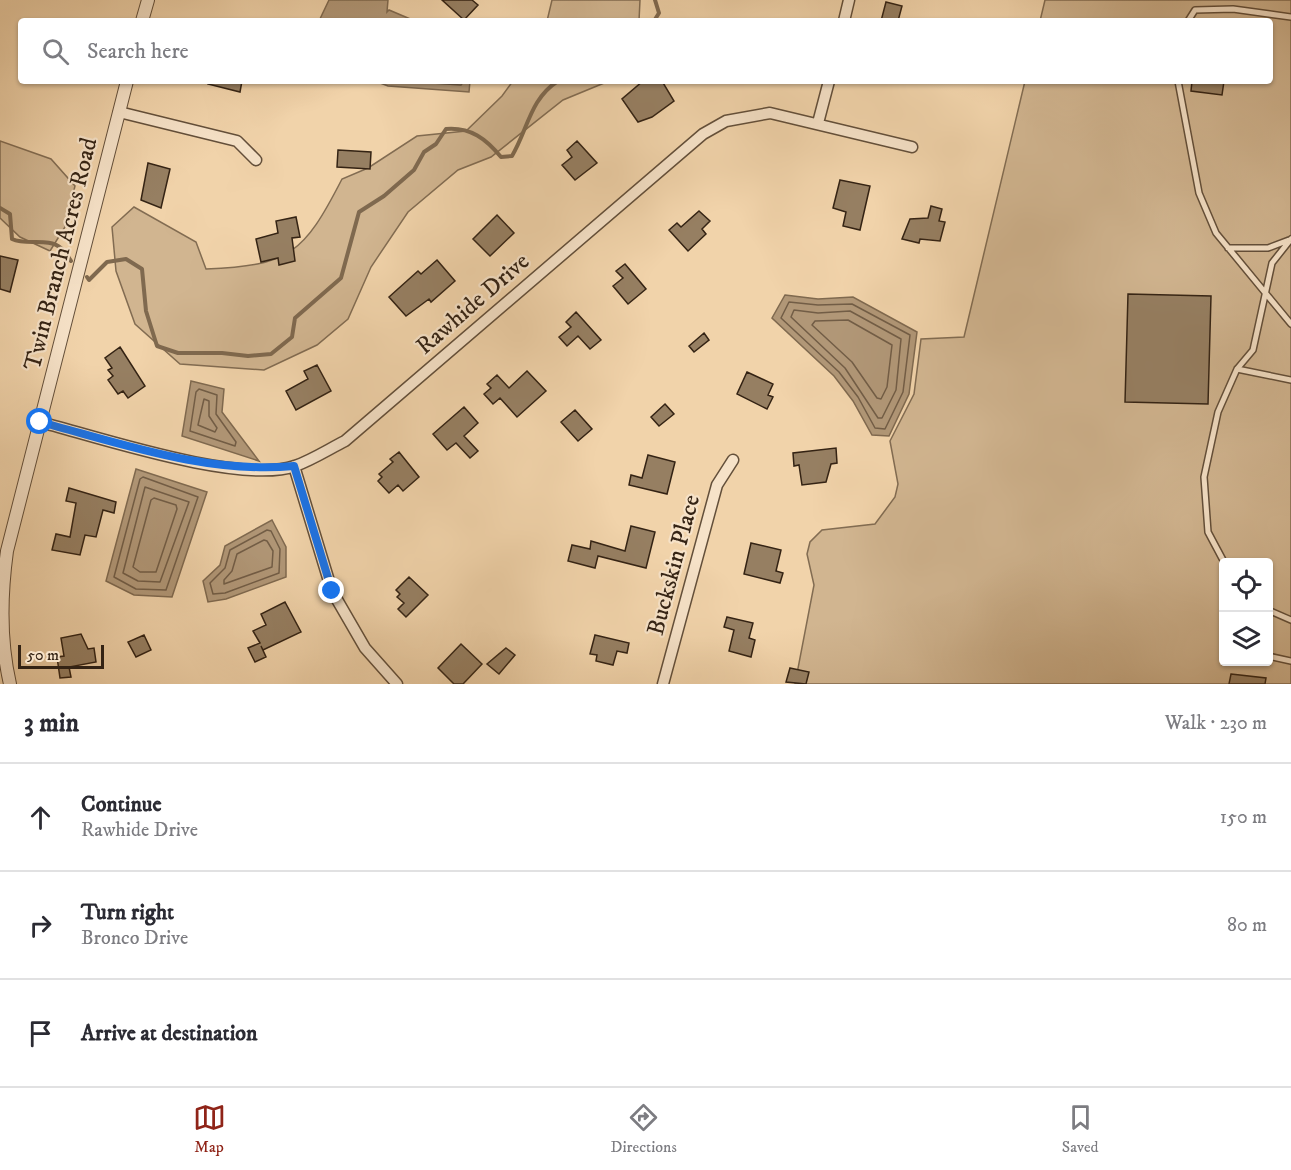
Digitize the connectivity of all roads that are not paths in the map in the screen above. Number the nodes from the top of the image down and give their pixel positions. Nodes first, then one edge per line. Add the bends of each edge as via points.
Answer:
1 (147, 0) edge
2 (849, 0) edge
3 (1291, 17) edge
4 (143, 18) edge
5 (845, 18) edge
6 (1190, 18) edge
7 (126, 84) edge
8 (828, 84) edge
9 (1179, 84) edge
10 (119, 111) junction
11 (818, 123) junction
12 (912, 147) dead end
13 (256, 160) dead end
14 (1228, 248) junction
15 (1264, 289) junction
16 (1291, 324) edge
17 (1238, 369) junction
18 (1291, 380) edge
19 (40, 422) junction
20 (733, 460) dead end
21 (294, 466) junction
22 (1222, 558) edge
23 (1273, 612) edge
24 (1291, 620) edge
25 (1273, 657) edge
26 (1291, 661) edge
27 (10, 684) edge
28 (396, 684) edge
29 (663, 684) edge

1 - 4 street
2 - 5 street
3 - 6 lane via 1233,9 1195,10
7 - 10 street, Twin Branch Acres Road
8 - 11 street
9 - 14 lane via 1199,193 1216,233
10 - 13 street via 237,141
10 - 19 street, Twin Branch Acres Road
11 - 12 street, Rawhide Drive
11 - 21 street, Rawhide Drive via 770,113 726,121 703,134 345,441
14 - 15 lane
14 - 15 lane via 1268,248 1291,239 1272,264
15 - 16 lane
15 - 17 lane via 1253,350
17 - 18 lane
17 - 22 lane via 1218,412 1204,477 1208,532
19 - 21 street, Rawhide Drive via 203,464 257,470
19 - 27 street, Twin Branch Acres Road via 7,551 1,599
20 - 29 street, Buckskin Place via 717,485
21 - 28 street via 332,591 365,648
23 - 24 lane
25 - 26 lane

